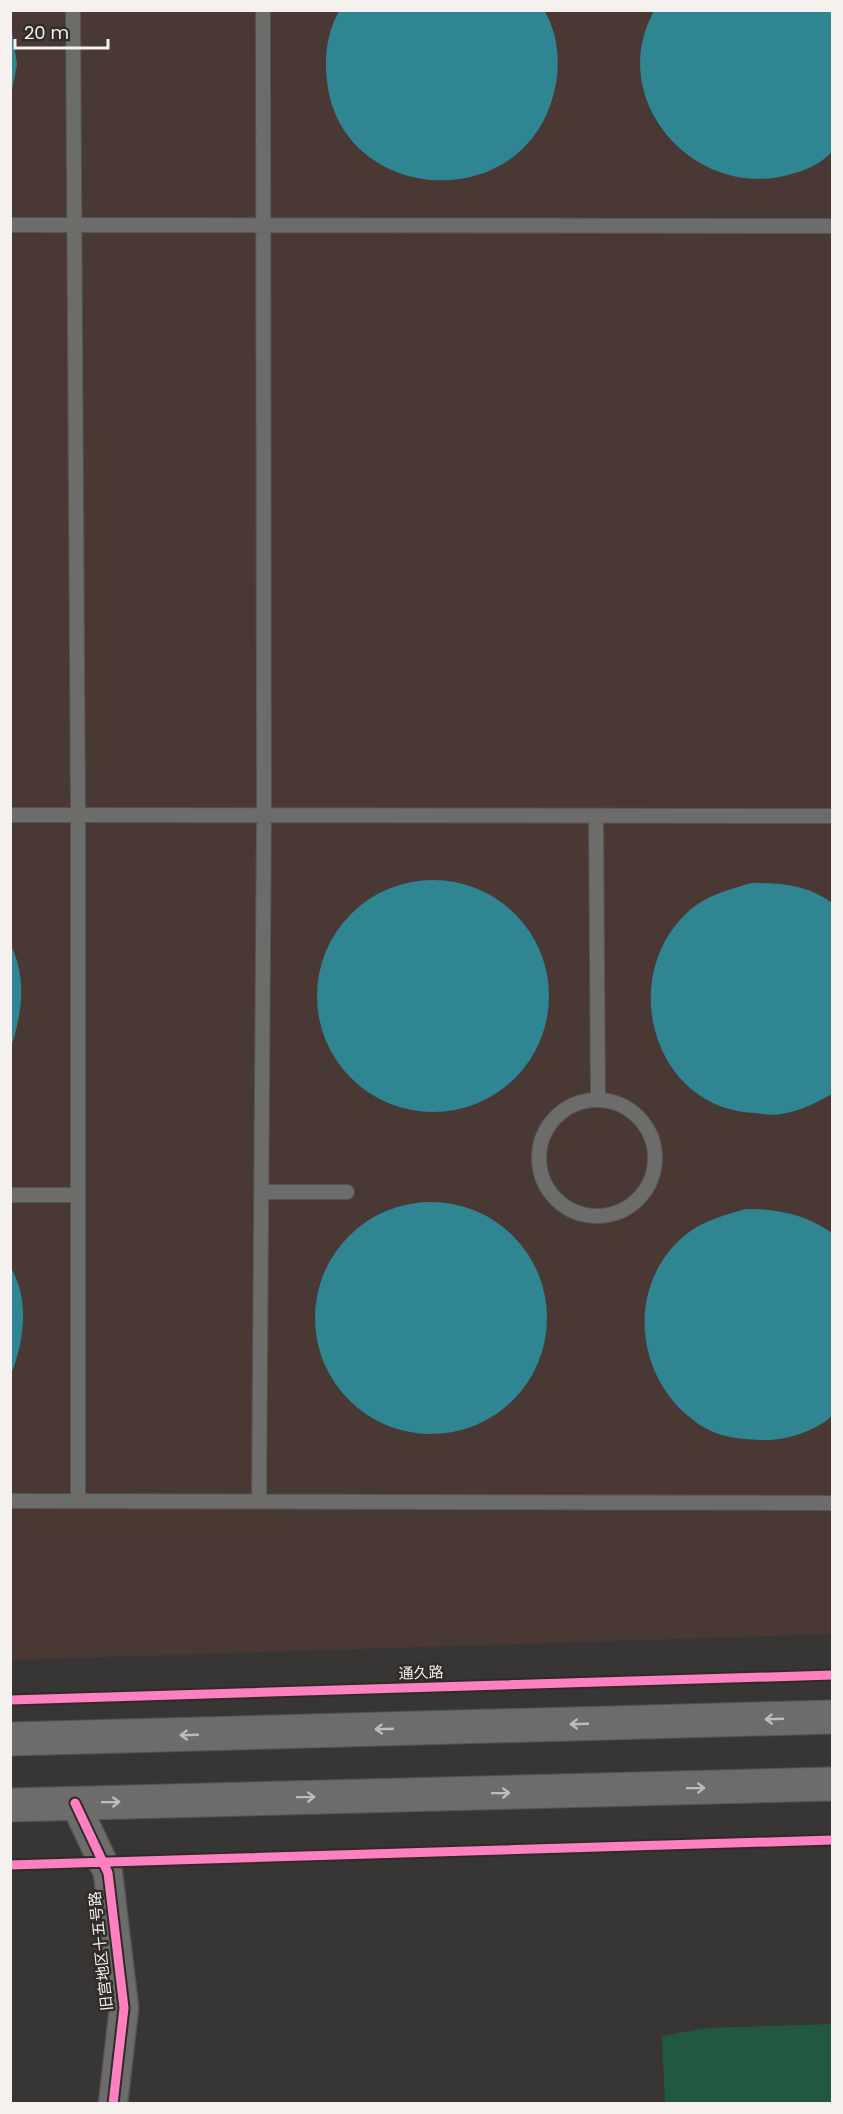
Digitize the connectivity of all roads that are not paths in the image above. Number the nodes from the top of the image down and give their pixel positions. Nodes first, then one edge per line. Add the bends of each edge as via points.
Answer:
1 (73, 10) edge
2 (263, 10) edge
3 (10, 225) edge
4 (74, 225) junction
5 (263, 225) junction
6 (832, 226) edge
7 (10, 815) edge
8 (78, 815) junction
9 (264, 816) junction
10 (596, 816) junction
11 (832, 816) edge
12 (598, 1100) junction
13 (262, 1192) junction
14 (347, 1192) dead end
15 (10, 1195) edge
16 (78, 1195) junction
17 (10, 1501) edge
18 (78, 1501) junction
19 (259, 1502) junction
20 (832, 1503) edge
21 (832, 1717) edge
22 (10, 1739) edge
23 (832, 1784) edge
24 (75, 1803) junction
25 (10, 1805) edge
26 (113, 2103) edge

1 - 4 lane
2 - 5 lane
3 - 4 lane
4 - 5 lane
4 - 8 lane
5 - 6 lane
5 - 9 lane
7 - 8 lane
8 - 9 lane
8 - 16 lane
9 - 10 lane
9 - 13 lane
10 - 11 lane
10 - 12 lane
12 - 12 lane via 621,1105 643,1123 654,1146 654,1171 645,1191 629,1207 606,1215 585,1215 562,1205 548,1189 539,1167 541,1140 553,1119 573,1105
13 - 14 lane
13 - 19 lane
15 - 16 lane
16 - 18 lane
17 - 18 lane
18 - 19 lane
19 - 20 lane
21 -> 22 main road
24 -> 23 main road
24 - 25 main road
24 - 26 street, 旧宫地区十五号路 via 108,1873 124,2007

